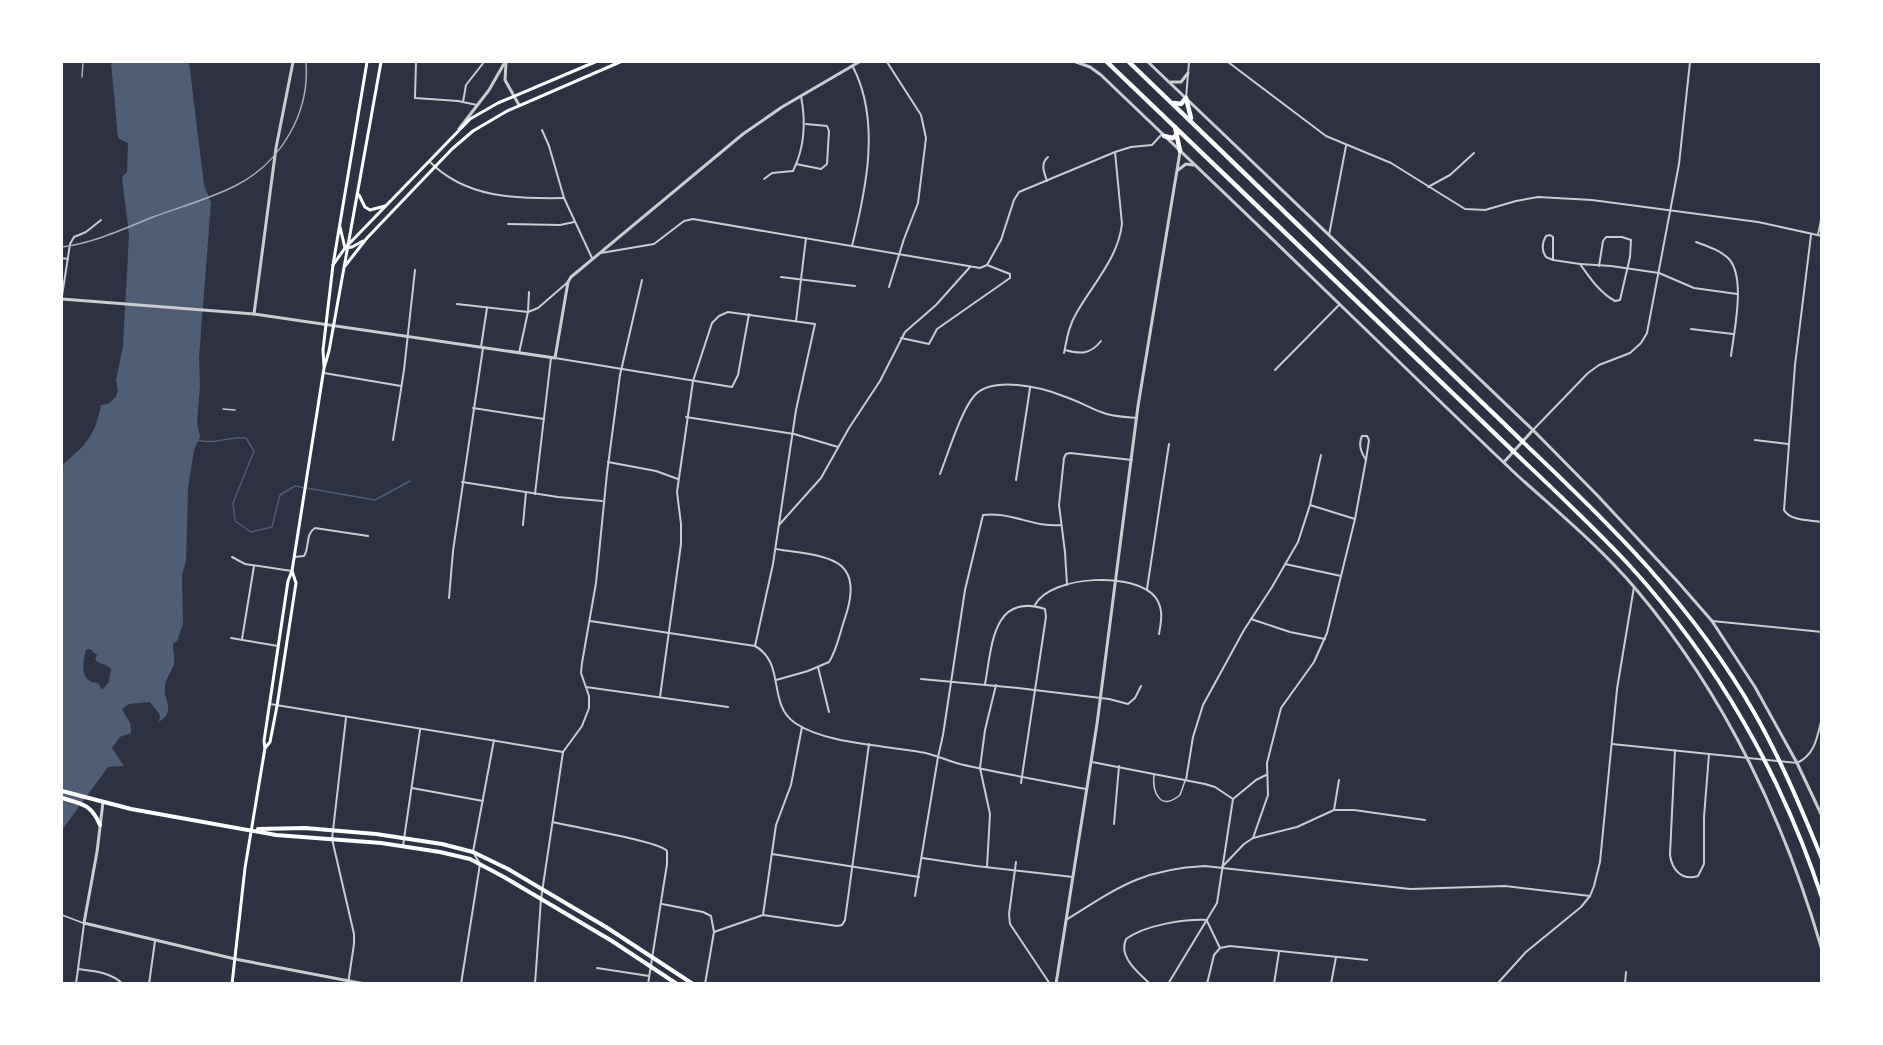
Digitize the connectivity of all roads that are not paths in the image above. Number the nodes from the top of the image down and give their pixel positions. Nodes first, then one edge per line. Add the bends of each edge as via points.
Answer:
1 (293, 62) edge
2 (367, 62) edge
3 (381, 62) edge
4 (416, 62) edge
5 (484, 62) edge
6 (506, 62) edge
7 (595, 62) edge
8 (620, 62) edge
9 (859, 62) edge
10 (887, 62) edge
11 (1076, 62) edge
12 (1107, 62) edge
13 (1129, 62) edge
14 (1148, 62) edge
15 (1189, 62) edge
16 (1228, 62) edge
17 (1690, 62) edge
18 (852, 65) junction
19 (1188, 73) junction
20 (1167, 80) junction
21 (515, 96) junction
22 (801, 96) junction
23 (1186, 98) junction
24 (464, 102) junction
25 (1171, 102) junction
26 (478, 105) junction
27 (519, 105) junction
28 (1192, 122) junction
29 (806, 124) junction
30 (1174, 125) junction
31 (458, 130) junction
32 (543, 130) dead end
33 (1178, 133) junction
34 (1163, 135) junction
35 (1195, 145) junction
36 (1346, 146) junction
37 (1180, 151) junction
38 (1114, 152) junction
39 (1474, 153) dead end
40 (1048, 157) dead end
41 (429, 161) junction
42 (796, 164) junction
43 (1197, 166) junction
44 (435, 167) junction
45 (1177, 171) junction
46 (764, 179) dead end
47 (1047, 181) junction
48 (1428, 187) junction
49 (358, 193) junction
50 (564, 198) junction
51 (390, 202) junction
52 (387, 206) junction
53 (396, 208) junction
54 (1671, 210) junction
55 (1821, 215) edge
56 (101, 220) dead end
57 (574, 222) junction
58 (508, 224) dead end
59 (339, 225) junction
60 (1811, 233) junction
61 (1329, 235) junction
62 (1820, 236) edge
63 (367, 238) junction
64 (806, 238) junction
65 (1696, 242) dead end
66 (852, 246) junction
67 (347, 247) junction
68 (598, 253) junction
69 (900, 254) junction
70 (62, 258) edge
71 (592, 258) junction
72 (68, 259) junction
73 (1553, 260) junction
74 (1580, 264) junction
75 (333, 265) junction
76 (987, 265) junction
77 (1599, 266) junction
78 (344, 267) junction
79 (971, 267) junction
80 (1628, 269) junction
81 (415, 270) dead end
82 (1659, 273) junction
83 (781, 277) dead end
84 (642, 280) dead end
85 (800, 280) junction
86 (568, 282) junction
87 (855, 286) dead end
88 (889, 287) dead end
89 (530, 292) dead end
90 (1737, 294) junction
91 (62, 298) edge
92 (457, 304) dead end
93 (1340, 304) junction
94 (488, 308) junction
95 (528, 312) junction
96 (254, 314) junction
97 (749, 314) junction
98 (796, 321) junction
99 (325, 325) junction
100 (334, 326) junction
101 (1691, 329) dead end
102 (1733, 334) junction
103 (408, 336) junction
104 (901, 338) junction
105 (1101, 341) dead end
106 (482, 347) junction
107 (519, 353) junction
108 (1731, 356) dead end
109 (553, 358) junction
110 (324, 370) junction
111 (621, 370) junction
112 (1275, 370) dead end
113 (693, 381) junction
114 (401, 386) junction
115 (1030, 388) junction
116 (473, 408) junction
117 (223, 409) dead end
118 (235, 410) dead end
119 (686, 417) junction
120 (1137, 418) junction
121 (544, 419) junction
122 (1533, 430) junction
123 (794, 434) junction
124 (393, 440) dead end
125 (1755, 440) dead end
126 (1522, 441) junction
127 (1169, 444) dead end
128 (1788, 444) junction
129 (838, 447) junction
130 (1514, 451) junction
131 (1321, 455) dead end
132 (1132, 460) junction
133 (1366, 460) junction
134 (608, 462) junction
135 (1504, 462) junction
136 (940, 474) dead end
137 (678, 478) junction
138 (1016, 480) dead end
139 (462, 482) junction
140 (526, 492) junction
141 (535, 494) junction
142 (604, 501) junction
143 (1310, 505) junction
144 (1355, 519) junction
145 (1821, 522) edge
146 (523, 525) dead end
147 (779, 525) junction
148 (1061, 525) junction
149 (368, 536) dead end
150 (776, 549) junction
151 (232, 557) dead end
152 (294, 557) junction
153 (1285, 564) junction
154 (254, 566) junction
155 (292, 571) junction
156 (1341, 576) junction
157 (601, 581) dead end
158 (1116, 582) junction
159 (596, 583) junction
160 (1067, 585) junction
161 (1634, 587) junction
162 (1147, 589) junction
163 (449, 598) dead end
164 (1035, 606) junction
165 (1251, 619) junction
166 (589, 621) junction
167 (1712, 621) junction
168 (1821, 632) edge
169 (669, 633) junction
170 (1159, 634) dead end
171 (231, 638) dead end
172 (242, 639) junction
173 (1325, 639) junction
174 (278, 646) junction
175 (755, 646) junction
176 (818, 667) junction
177 (921, 679) dead end
178 (776, 680) junction
179 (951, 682) junction
180 (985, 684) junction
181 (996, 685) junction
182 (1142, 686) dead end
183 (586, 687) junction
184 (1034, 690) junction
185 (660, 697) junction
186 (1100, 698) junction
187 (269, 704) junction
188 (277, 706) junction
189 (728, 707) dead end
190 (829, 712) dead end
191 (346, 718) junction
192 (1821, 718) edge
193 (802, 727) junction
194 (420, 730) junction
195 (494, 740) junction
196 (869, 744) junction
197 (1611, 744) junction
198 (265, 748) junction
199 (1675, 750) junction
200 (563, 752) junction
201 (1709, 754) junction
202 (938, 757) junction
203 (1747, 758) junction
204 (1765, 760) junction
205 (1091, 762) junction
206 (1779, 762) junction
207 (1797, 763) junction
208 (1119, 766) junction
209 (980, 768) junction
210 (1155, 773) junction
211 (1267, 774) junction
212 (1021, 777) junction
213 (1185, 780) junction
214 (1339, 780) dead end
215 (1020, 783) dead end
216 (411, 788) junction
217 (1086, 789) junction
218 (62, 790) edge
219 (62, 798) edge
220 (1233, 799) junction
221 (483, 801) junction
222 (100, 802) junction
223 (1335, 810) junction
224 (1821, 816) edge
225 (1425, 820) dead end
226 (553, 822) junction
227 (1114, 824) dead end
228 (100, 825) junction
229 (252, 830) junction
230 (333, 830) junction
231 (404, 838) junction
232 (1253, 838) junction
233 (332, 839) junction
234 (403, 846) junction
235 (473, 852) junction
236 (772, 854) junction
237 (922, 858) junction
238 (1821, 859) edge
239 (1016, 862) dead end
240 (480, 864) junction
241 (852, 865) junction
242 (987, 867) junction
243 (1222, 867) junction
244 (1014, 871) junction
245 (919, 877) junction
246 (1073, 877) junction
247 (542, 889) junction
248 (915, 896) dead end
249 (1590, 896) junction
250 (1821, 898) edge
251 (541, 899) junction
252 (660, 904) junction
253 (62, 915) edge
254 (763, 915) junction
255 (1066, 920) junction
256 (1207, 920) junction
257 (84, 923) junction
258 (714, 932) junction
259 (155, 941) junction
260 (1220, 948) junction
261 (1821, 950) edge
262 (1279, 952) junction
263 (653, 956) junction
264 (1336, 956) junction
265 (235, 959) junction
266 (1367, 960) dead end
267 (651, 966) junction
268 (597, 968) dead end
269 (78, 969) junction
270 (1626, 972) dead end
271 (649, 976) junction
272 (349, 982) edge
273 (76, 984) edge
274 (123, 984) edge
275 (149, 984) edge
276 (232, 984) edge
277 (365, 984) edge
278 (460, 984) edge
279 (535, 984) edge
280 (648, 984) edge
281 (677, 984) edge
282 (693, 984) edge
283 (705, 984) edge
284 (1050, 984) edge
285 (1056, 984) edge
286 (1150, 984) edge
287 (1168, 984) edge
288 (1207, 984) edge
289 (1274, 984) edge
290 (1331, 984) edge
291 (1497, 984) edge
292 (1625, 984) edge

1 - 96 street via 276,148
2 - 59 main road
3 - 49 main road
4 - 24 street via 415,98
5 - 24 street via 466,85
6 - 21 street via 505,80
6 - 26 street
7 - 21 main road
8 - 27 main road
9 - 18 street
10 - 69 street via 921,115 926,133 918,203
11 - 34 street via 1101,75
12 - 30 highway
13 - 25 highway
14 - 20 street
15 - 19 street
16 - 36 street via 1315,129
17 - 54 street
18 - 22 street
18 - 66 street via 866,99 867,170
19 - 20 street via 1179,82
19 - 23 street
20 - 23 street
21 - 27 street
21 - 31 main road via 470,119
22 - 29 street
22 - 68 street via 743,134
23 - 25 highway via 1180,104
23 - 28 highway
23 - 61 street
24 - 26 street
25 - 28 highway
26 - 31 street
27 - 44 main road via 473,131
28 - 126 highway
29 - 42 street
29 - 42 street via 827,126 827,164 821,169
30 - 33 highway
30 - 35 highway
31 - 41 main road
32 - 50 street
33 - 34 highway via 1173,138
33 - 37 highway
34 - 37 street
34 - 38 street via 1152,145
35 - 37 highway via 1186,143
35 - 130 highway
36 - 48 street via 1391,163
36 - 61 street
37 - 43 street
37 - 45 street
38 - 47 street
38 - 105 street via 1121,234 1101,277 1077,311 1065,351 1086,352
39 - 48 street via 1450,175
40 - 47 street via 1042,166
41 - 44 street
41 - 51 main road
42 - 46 street via 793,171 772,173
43 - 45 street via 1186,164
43 - 93 street
44 - 50 street via 459,183 486,193
44 - 53 main road
45 - 120 street
47 - 76 street via 1019,192
48 - 54 street via 1471,210 1542,197
49 - 52 main road via 370,210
49 - 67 main road
50 - 57 street
51 - 52 main road
51 - 53 main road
52 - 67 main road
53 - 63 main road
54 - 60 street
54 - 82 street
55 - 62 street
56 - 72 street via 74,237
57 - 58 street
57 - 71 street
59 - 67 main road
59 - 75 main road
60 - 62 street
60 - 128 street
61 - 122 street
63 - 67 main road
63 - 78 main road
64 - 66 street
64 - 68 street via 693,219 684,221 654,244
64 - 85 street
65 - 90 street via 1730,260 1738,278
66 - 69 street
67 - 75 main road
67 - 78 main road
68 - 71 street
69 - 79 street
69 - 88 street
70 - 72 street
71 - 86 street
72 - 91 street
73 - 73 street via 1555,241 1550,235 1542,249
73 - 74 street
74 - 77 street
74 - 80 street via 1593,283 1615,301 1620,300
75 - 99 main road
76 - 79 street
76 - 104 street via 1010,274 1010,278 937,329 929,344
77 - 80 street
77 - 80 street via 1606,237 1622,237 1631,240
78 - 100 main road
79 - 104 street
80 - 82 street
81 - 103 street
82 - 90 street via 1694,288
82 - 122 street via 1649,326 1641,343 1626,356 1599,364
83 - 85 street
84 - 111 street
85 - 87 street
85 - 98 street
86 - 95 street
86 - 109 street
89 - 95 street
90 - 102 street
91 - 96 street
92 - 94 street
93 - 112 street
93 - 135 street
94 - 95 street
94 - 106 street
95 - 107 street
96 - 99 street
97 - 98 street
97 - 113 street via 728,312 712,323
97 - 113 street via 738,375 732,387
98 - 123 street via 815,324
99 - 100 street
99 - 110 main road
100 - 103 street
100 - 110 main road
101 - 102 street
102 - 108 street
103 - 106 street
103 - 114 street
104 - 129 street via 880,381
106 - 107 street
106 - 116 street
107 - 109 street
109 - 111 street
109 - 121 street
110 - 114 street
110 - 152 main road
111 - 113 street
111 - 134 street
113 - 119 street
114 - 124 street
115 - 120 street via 1062,395 1109,415
115 - 136 street via 1003,384 976,394 967,406
115 - 138 street
116 - 121 street
116 - 139 street
117 - 118 street
119 - 123 street
119 - 137 street
120 - 132 street
121 - 141 street
122 - 126 street
122 - 167 street
123 - 129 street
123 - 147 street
125 - 128 street
126 - 130 street
126 - 206 main road via 1635,551 1675,598 1735,682
127 - 162 street
128 - 145 street via 1784,510 1787,515
129 - 147 street via 816,486
130 - 135 street
130 - 204 main road via 1610,545 1667,609 1725,690
131 - 143 street
132 - 148 street via 1066,454 1059,505
132 - 158 street
133 - 133 street via 1369,440 1362,436 1361,450
133 - 144 street
134 - 137 street
134 - 142 street
135 - 161 street
137 - 169 street via 681,534
139 - 140 street
139 - 163 street
140 - 141 street
140 - 146 street
141 - 142 street
142 - 159 street
143 - 144 street
143 - 153 street
144 - 156 street
147 - 150 street
148 - 160 street
148 - 179 street via 983,515 966,580
149 - 152 street via 315,528 304,556
150 - 175 street
150 - 176 street via 830,558 849,577 851,595 832,658
151 - 154 street
152 - 155 main road
153 - 156 street
153 - 165 street
154 - 155 street
154 - 172 street
155 - 174 main road
155 - 188 main road via 296,582
156 - 173 street
157 - 159 street
158 - 160 street via 1097,580
158 - 162 street
158 - 186 street
159 - 166 street
160 - 164 street via 1042,595
161 - 197 street
161 - 203 street via 1708,689
162 - 170 street via 1160,605
164 - 180 street via 1013,607 996,628
164 - 184 street via 1047,612
165 - 173 street
165 - 213 street via 1203,705
166 - 169 street
166 - 183 street via 581,673
167 - 168 street
167 - 207 street
169 - 175 street
169 - 185 street
171 - 172 street
172 - 174 street
173 - 211 street via 1314,662 1281,708
174 - 187 main road
175 - 178 street via 769,658
176 - 178 street
176 - 190 street
177 - 179 street
178 - 193 street via 781,708
179 - 180 street
179 - 202 street
180 - 181 street
181 - 184 street
181 - 209 street
182 - 186 street via 1128,704
183 - 185 street
183 - 200 street via 586,718
184 - 186 street
184 - 212 street
185 - 189 street
186 - 205 street
187 - 188 street
187 - 198 main road
188 - 191 street
188 - 198 main road via 270,742
191 - 194 street
191 - 230 street
192 - 207 street via 1813,750
193 - 196 street via 816,734
193 - 236 street via 792,778 778,815
194 - 195 street
194 - 216 street
195 - 200 street
195 - 221 street
196 - 202 street
196 - 241 street
197 - 199 street
197 - 249 street via 1600,862
198 - 229 main road
199 - 201 street
199 - 201 street via 1671,864 1685,877 1694,878 1704,864
200 - 226 street
201 - 203 street
202 - 209 street
202 - 237 street
203 - 204 street
203 - 261 street via 1788,848
204 - 206 street
204 - 250 main road via 1798,833
205 - 208 street
205 - 217 street
206 - 207 street
206 - 238 main road
207 - 224 street
208 - 210 street
208 - 227 street
209 - 212 street
209 - 242 street via 990,814
210 - 213 street
210 - 213 street via 1154,790 1162,800 1170,801 1180,795
211 - 220 street
211 - 232 street via 1268,795
212 - 215 street
212 - 217 street
213 - 220 street via 1215,787
214 - 223 street
216 - 221 street
216 - 231 street
217 - 246 street
218 - 222 main road
219 - 228 main road via 89,806
220 - 243 street
221 - 235 street
222 - 228 street
222 - 229 main road
223 - 225 street
223 - 232 street via 1297,827
226 - 247 street
226 - 252 street via 637,840 667,851
228 - 257 street
229 - 230 main road
229 - 233 main road
229 - 265 main road
230 - 231 main road
230 - 233 street
231 - 234 street
231 - 235 main road
232 - 243 street
233 - 234 main road
233 - 272 street via 354,934
234 - 240 main road
235 - 240 street
235 - 247 main road
236 - 241 street
236 - 254 street
237 - 242 street
237 - 245 street
239 - 244 street
240 - 251 main road
240 - 278 street
241 - 245 street
241 - 254 street via 842,925
242 - 244 street
243 - 249 street via 1410,889 1505,886
243 - 255 street via 1180,867 1135,879
243 - 256 street via 1217,903
244 - 246 street
244 - 284 street via 1010,924
245 - 248 street
246 - 255 street
247 - 251 street
247 - 263 main road
249 - 291 street via 1526,952
251 - 267 main road
251 - 279 street
252 - 258 street via 707,913
252 - 263 street
253 - 257 street
254 - 258 street
255 - 285 street
256 - 260 street
256 - 286 street via 1180,921 1126,939 1124,952 1128,960
256 - 287 street
257 - 259 street
257 - 269 street
258 - 283 street
259 - 265 street
259 - 275 street
260 - 262 street
260 - 288 street via 1214,955
262 - 264 street
262 - 289 street
263 - 267 street
263 - 282 main road
264 - 266 street
264 - 290 street
265 - 272 street
265 - 276 main road
267 - 271 street
267 - 281 main road
268 - 271 street
269 - 273 street
269 - 274 street via 107,974
270 - 292 street
271 - 280 street
272 - 277 street

